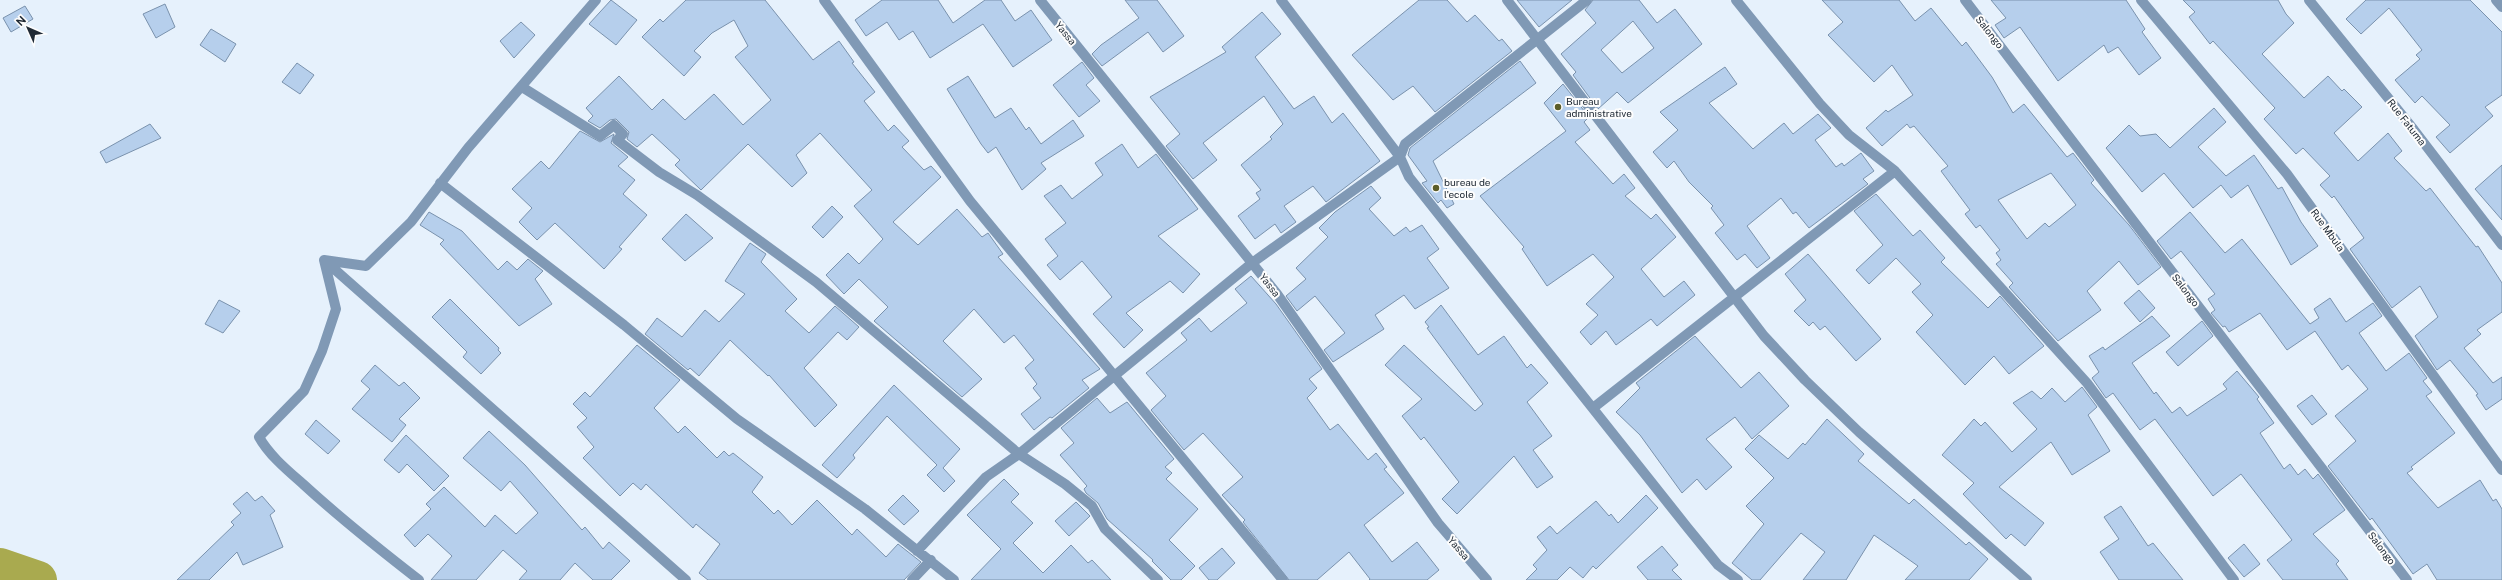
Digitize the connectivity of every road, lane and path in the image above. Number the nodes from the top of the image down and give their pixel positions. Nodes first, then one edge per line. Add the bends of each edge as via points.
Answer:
1 (596, 0) edge
2 (824, 0) edge
3 (1040, 0) edge
4 (1281, 0) edge
5 (1507, 0) edge
6 (1587, 0) edge
7 (1736, 0) edge
8 (1965, 0) edge
9 (2140, 0) edge
10 (2309, 0) edge
11 (2496, 0) edge
12 (2502, 7) edge
13 (1538, 40) junction
14 (522, 87) junction
15 (1400, 157) junction
16 (1895, 171) junction
17 (440, 183) junction
18 (2502, 246) edge
19 (324, 260) junction
20 (1252, 263) junction
21 (1736, 297) junction
22 (1115, 375) junction
23 (1593, 408) junction
24 (1019, 454) junction
25 (2502, 470) edge
26 (917, 551) junction
27 (931, 560) junction
28 (419, 580) edge
29 (686, 580) edge
30 (912, 580) edge
31 (954, 580) edge
32 (1158, 580) edge
33 (1283, 580) edge
34 (1487, 580) edge
35 (1738, 580) edge
36 (2027, 580) edge
37 (2234, 580) edge
38 (2407, 580) edge

1 - 14 street
2 - 22 street via 970,201
3 - 20 street, Yassa
4 - 15 street
5 - 13 street
6 - 13 street
7 - 16 street via 1820,104 1849,135
8 - 38 street, Salongo
9 - 25 street, Rue Mbula via 2287,174
10 - 18 street, Rue Fatuma via 2414,130
11 - 12 street
13 - 15 street via 1405,144
13 - 21 street
14 - 17 street
14 - 24 street via 600,136 614,125 623,134 617,140 658,172 697,195 816,282
15 - 20 street
15 - 23 street via 1409,177
16 - 21 street
16 - 37 street via 2087,383
17 - 19 street via 411,222 366,266
17 - 26 street via 624,325 737,419 865,509
19 - 28 street via 336,309 322,351 304,391 259,437 263,446 284,467 337,515
19 - 29 street
20 - 22 street
20 - 34 street, Yassa via 1303,330 1438,523
21 - 23 street
21 - 36 street via 1764,336 1859,432
22 - 24 street
22 - 33 street
23 - 35 street via 1718,565
24 - 26 street via 986,477
24 - 32 street via 1092,506 1105,530
26 - 27 street
27 - 30 street
27 - 31 street

